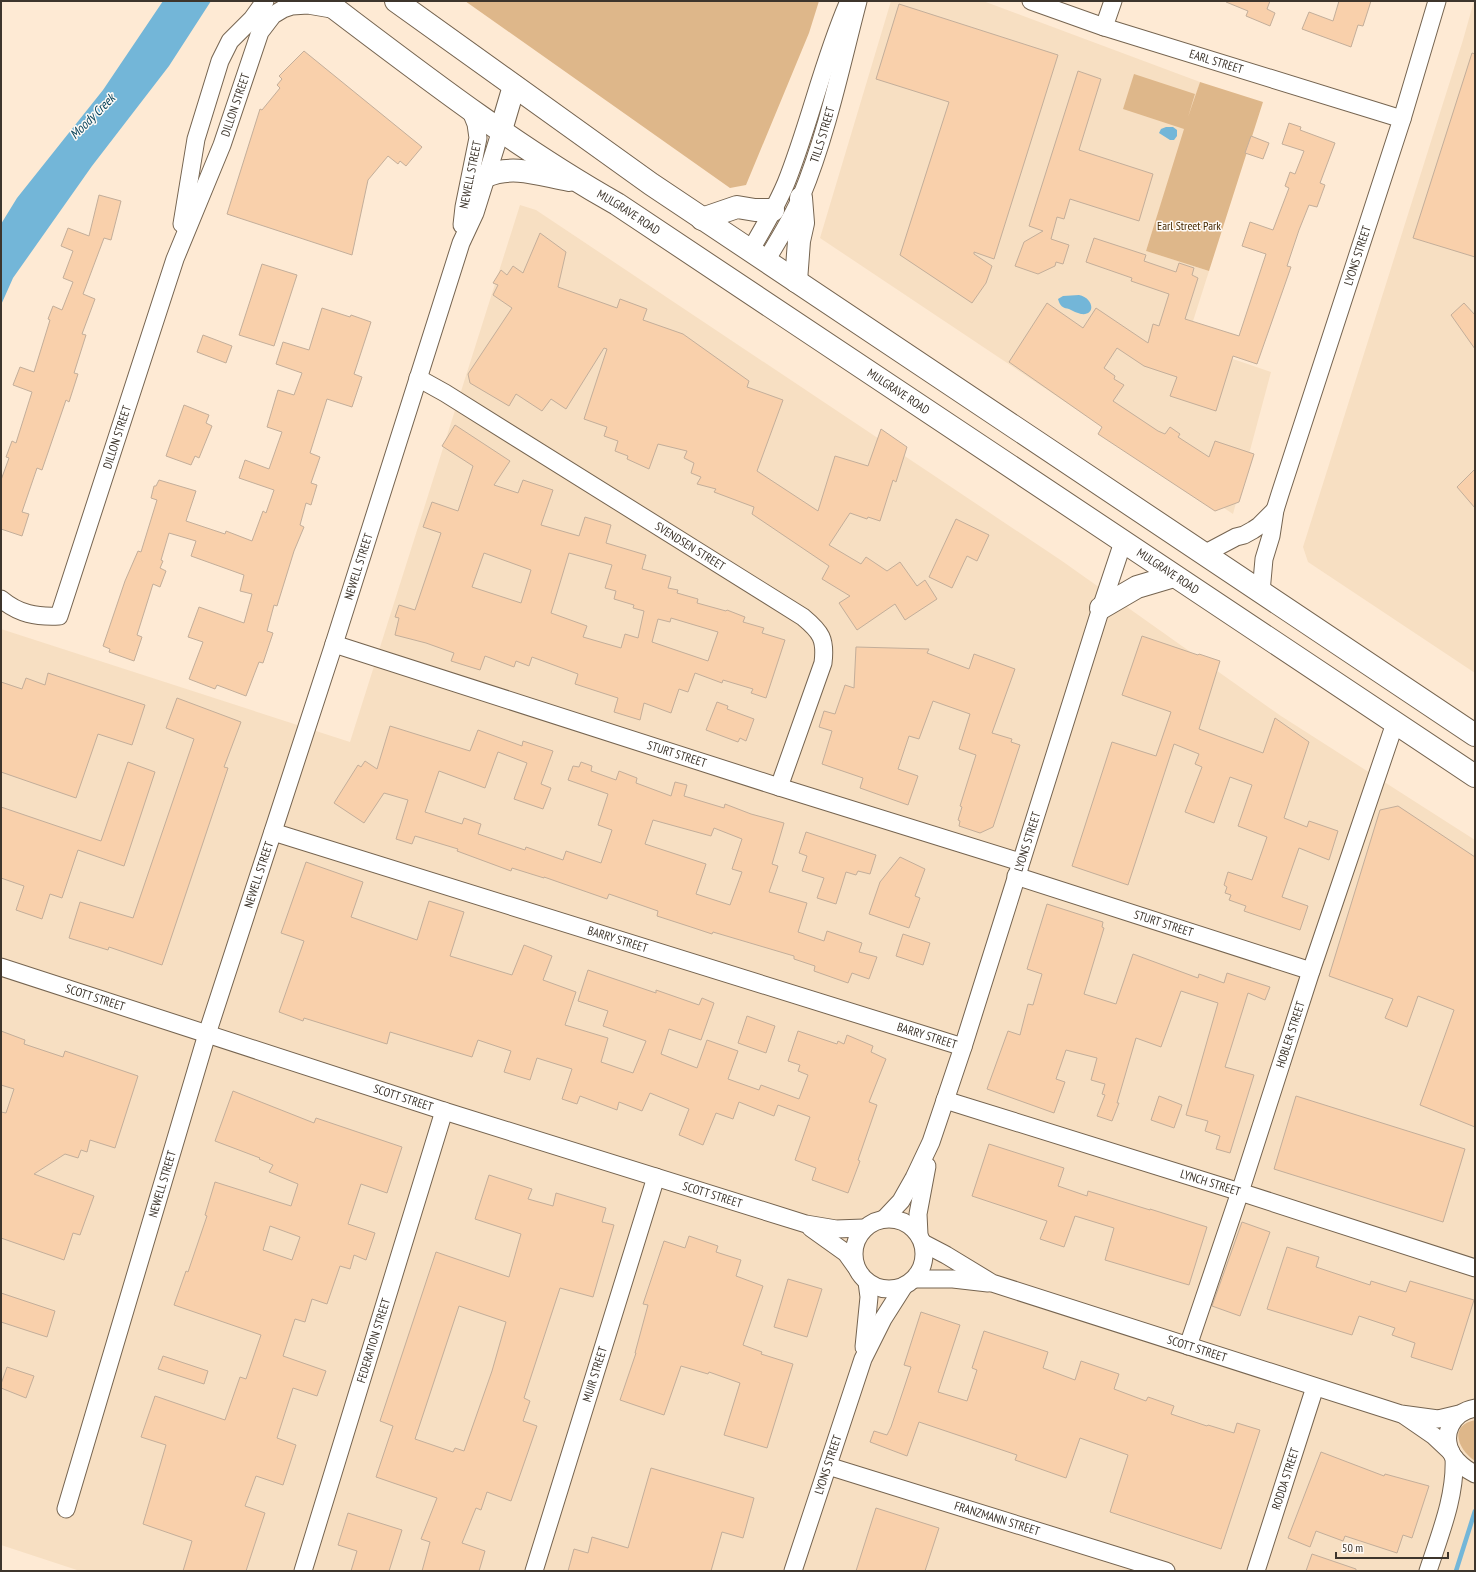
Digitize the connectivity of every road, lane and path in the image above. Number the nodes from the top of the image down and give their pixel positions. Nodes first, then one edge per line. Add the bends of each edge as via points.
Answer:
1 (265, 1) edge
2 (396, 1) edge
3 (849, 1) edge
4 (858, 1) edge
5 (1031, 1) edge
6 (1112, 1) edge
7 (1437, 1) edge
8 (331, 6) edge
9 (1104, 27) junction
10 (230, 41) junction
11 (252, 54) junction
12 (514, 86) junction
13 (470, 109) junction
14 (1402, 118) junction
15 (500, 130) junction
16 (486, 176) junction
17 (580, 183) junction
18 (801, 198) junction
19 (773, 210) junction
20 (702, 219) junction
21 (460, 243) junction
22 (758, 256) junction
23 (176, 259) junction
24 (796, 281) junction
25 (739, 286) junction
26 (418, 378) junction
27 (1138, 510) junction
28 (1275, 510) junction
29 (1123, 542) junction
30 (1204, 554) junction
31 (1174, 576) junction
32 (1261, 592) junction
33 (1, 599) edge
34 (1101, 608) junction
35 (334, 644) junction
36 (1395, 723) junction
37 (1475, 735) edge
38 (1475, 776) edge
39 (779, 787) junction
40 (273, 832) junction
41 (1018, 869) junction
42 (1, 967) edge
43 (1311, 971) junction
44 (207, 1034) junction
45 (963, 1047) junction
46 (945, 1100) junction
47 (444, 1111) junction
48 (931, 1142) junction
49 (656, 1177) junction
50 (1240, 1192) junction
51 (885, 1218) junction
52 (806, 1224) junction
53 (864, 1228) junction
54 (921, 1239) junction
55 (856, 1267) junction
56 (1475, 1268) edge
57 (867, 1282) junction
58 (910, 1282) junction
59 (992, 1283) junction
60 (1188, 1346) junction
61 (863, 1359) junction
62 (1315, 1387) junction
63 (1475, 1400) edge
64 (1466, 1412) edge
65 (1401, 1414) junction
66 (1452, 1454) junction
67 (828, 1466) junction
68 (1475, 1474) edge
69 (1475, 1478) edge
70 (1450, 1505) junction
71 (66, 1510) dead end
72 (303, 1571) edge
73 (534, 1571) edge
74 (793, 1571) edge
75 (1166, 1571) edge
76 (1256, 1571) edge
77 (1428, 1571) edge

1 - 10 street, DILLON STREET via 252,19
2 - 12 main road
3 - 19 street, TILLS STREET via 837,27 786,182
4 - 18 street, TILLS STREET via 838,80
5 - 9 street, EARL STREET
6 - 9 street
7 - 14 street, LYONS STREET
8 - 11 street, DILLON STREET via 304,4 278,12 260,32
8 - 13 main road, MULGRAVE ROAD
9 - 14 street, EARL STREET
10 - 11 street via 237,40 246,44
10 - 23 street, DILLON STREET via 215,74 196,140
11 - 23 street, DILLON STREET via 222,145
12 - 15 main road
12 - 20 main road
13 - 15 main road, MULGRAVE ROAD
13 - 21 street, NEWELL STREET via 478,138
14 - 28 street, LYONS STREET
15 - 16 street, NEWELL STREET
15 - 17 main road, MULGRAVE ROAD
16 - 17 main road via 499,171 516,170
16 - 21 street, NEWELL STREET via 475,213
17 - 25 main road, MULGRAVE ROAD via 617,204
18 - 22 street, TILLS STREET via 793,214
18 - 24 main road via 803,223
19 - 20 main road via 737,207
19 - 22 street, TILLS STREET
20 - 22 main road
21 - 26 street, NEWELL STREET
22 - 24 main road
22 - 25 main road
23 - 33 street, DILLON STREET via 59,616 25,613
24 - 27 main road
25 - 29 main road, MULGRAVE ROAD
26 - 35 street, NEWELL STREET
26 - 39 street, SVENDSEN STREET via 459,401 815,626 825,648 823,663
27 - 29 main road
27 - 30 main road
28 - 30 street, LYONS STREET via 1260,526
28 - 32 street, LYONS STREET via 1272,536 1264,559
29 - 31 main road, MULGRAVE ROAD
29 - 34 street, LYONS STREET
30 - 32 main road
31 - 34 main road via 1137,587
31 - 36 main road, MULGRAVE ROAD
32 - 37 main road
34 - 41 street, LYONS STREET
35 - 39 street, STURT STREET
35 - 40 street, NEWELL STREET
36 - 38 main road, MULGRAVE ROAD
36 - 43 street, HOBLER STREET
39 - 41 street, STURT STREET
40 - 44 street, NEWELL STREET
40 - 45 street, BARRY STREET
41 - 43 street, STURT STREET
41 - 45 street, LYONS STREET
42 - 44 street, SCOTT STREET
43 - 50 street, HOBLER STREET
44 - 47 street, SCOTT STREET
44 - 71 street, NEWELL STREET
45 - 46 street, LYONS STREET
46 - 48 street, LYONS STREET
46 - 50 street, LYNCH STREET
47 - 49 street, SCOTT STREET
47 - 72 street, FEDERATION STREET
48 - 51 street, LYONS STREET via 901,1201
48 - 54 street, LYONS STREET via 918,1214
49 - 52 street, SCOTT STREET
49 - 73 street, MUIR STREET
50 - 56 street, LYNCH STREET
50 - 60 street, HOBLER STREET
51 - 53 street via 874,1221
51 - 54 street via 904,1222 912,1227
52 - 53 street, SCOTT STREET via 836,1229
52 - 55 street, SCOTT STREET via 846,1252
53 - 55 street via 854,1246
54 - 58 street via 924,1262
54 - 59 street, SCOTT STREET
55 - 57 street
57 - 58 street via 876,1287 895,1289
57 - 61 street, LYONS STREET via 869,1297
58 - 59 street, SCOTT STREET via 953,1280
58 - 61 street, LYONS STREET via 883,1319
59 - 60 street, SCOTT STREET
60 - 62 street, SCOTT STREET
61 - 67 street, LYONS STREET
62 - 65 street, SCOTT STREET
62 - 76 street, RODDA STREET
63 - 64 street
64 - 65 street, SCOTT STREET via 1438,1419
64 - 66 street via 1453,1420 1448,1431 1447,1440
65 - 66 street, SCOTT STREET via 1434,1436
66 - 68 street, SCOTT STREET
66 - 70 street via 1454,1476
67 - 74 street, LYONS STREET
67 - 75 street, FRANZMANN STREET
69 - 70 street via 1461,1485
70 - 77 street

